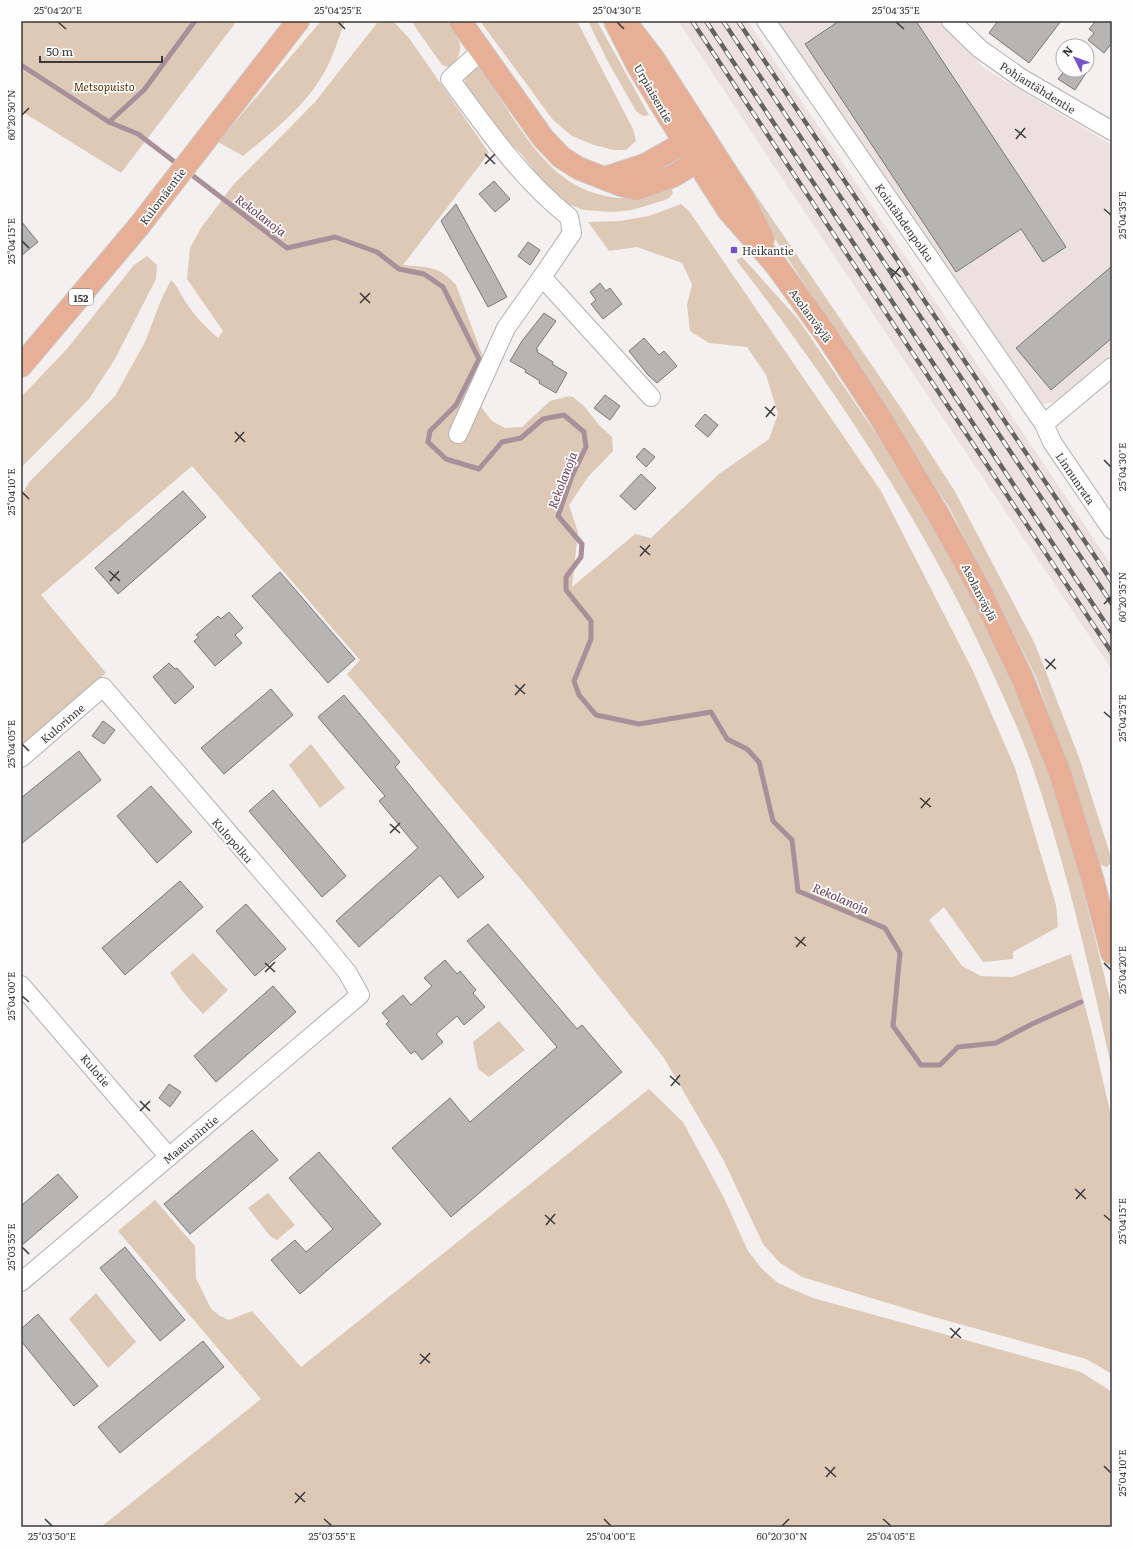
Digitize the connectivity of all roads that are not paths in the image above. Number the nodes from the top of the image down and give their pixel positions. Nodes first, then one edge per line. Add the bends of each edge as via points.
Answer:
1 (298, 21) edge
2 (460, 21) edge
3 (615, 21) edge
4 (624, 21) edge
5 (766, 21) edge
6 (951, 21) edge
7 (481, 51) junction
8 (1112, 131) edge
9 (684, 143) junction
10 (706, 143) junction
11 (696, 162) junction
12 (604, 178) junction
13 (776, 265) junction
14 (542, 277) junction
15 (21, 366) edge
16 (1112, 367) edge
17 (651, 397) dead end
18 (1044, 424) junction
19 (458, 434) dead end
20 (1112, 530) edge
21 (103, 688) joint
22 (21, 758) edge
23 (1112, 952) edge
24 (21, 985) edge
25 (360, 995) joint
26 (169, 1157) junction
27 (21, 1282) edge

1 - 15 main road, Kulomäentie / 152 via 139,226
2 - 7 main road
3 - 9 main road, Urpiaisentie via 638,66
4 - 10 main road, Urpiaisentie via 653,58
5 - 18 street, Kointähdenpolku
6 - 8 street, Pohjantähdentie via 980,49 1021,78
7 - 12 main road via 543,138 561,157 578,168
7 - 14 street via 450,79 502,150 531,183 569,217 572,225 572,233
9 - 10 main road
9 - 11 main road, Urpiaisentie
9 - 12 main road via 645,165
10 - 11 main road
10 - 13 main road, Asolanväylä via 744,200
11 - 12 main road via 673,176 637,189 621,186
11 - 13 main road, Asolanväylä via 728,210
13 - 23 main road, Asolanväylä via 880,417 981,592 1023,680 1060,772
14 - 17 street
14 - 19 street via 506,328
16 - 18 street
18 - 20 street, Linnunrata via 1052,442
21 - 22 street, Kulorinne
21 - 25 street, Kulopolku via 348,972
24 - 26 street, Kulotie
25 - 26 street, Maauunintie
26 - 27 street, Maauunintie

